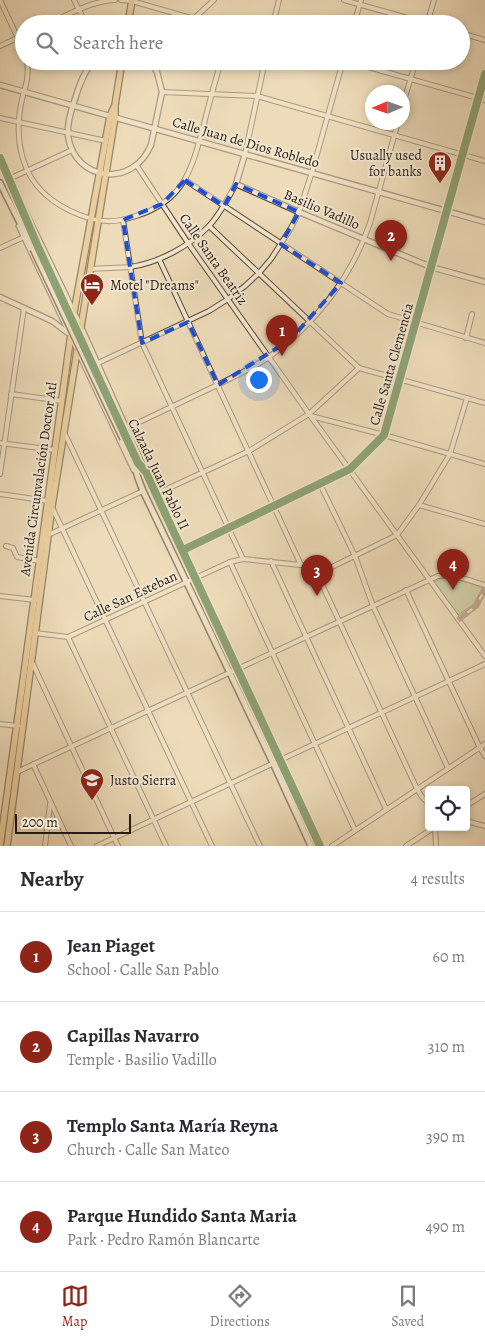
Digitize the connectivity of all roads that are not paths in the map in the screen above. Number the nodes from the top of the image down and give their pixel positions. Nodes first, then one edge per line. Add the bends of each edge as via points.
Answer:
1 (0, 0) edge
2 (74, 0) edge
3 (115, 0) edge
4 (121, 0) edge
5 (214, 0) edge
6 (279, 0) edge
7 (344, 0) edge
8 (434, 0) edge
9 (132, 1) edge
10 (360, 2) edge
11 (78, 10) junction
12 (67, 15) edge
13 (81, 15) edge
14 (130, 15) edge
15 (183, 15) edge
16 (197, 15) edge
17 (275, 15) edge
18 (356, 15) edge
19 (400, 15) edge
20 (430, 15) edge
21 (15, 32) edge
22 (470, 36) edge
23 (15, 39) edge
24 (485, 40) edge
25 (0, 46) edge
26 (28, 70) edge
27 (87, 70) edge
28 (121, 70) edge
29 (156, 70) edge
30 (219, 70) edge
31 (263, 70) edge
32 (341, 70) edge
33 (377, 70) edge
34 (413, 70) edge
35 (485, 74) edge
36 (410, 80) junction
37 (0, 85) edge
38 (409, 85) edge
39 (24, 92) junction
40 (162, 92) junction
41 (212, 94) junction
42 (257, 96) junction
43 (478, 98) junction
44 (485, 100) edge
45 (72, 106) junction
46 (113, 117) junction
47 (328, 117) junction
48 (0, 118) edge
49 (19, 122) junction
50 (154, 128) junction
51 (396, 130) edge
52 (68, 133) junction
53 (395, 136) junction
54 (199, 141) junction
55 (106, 142) junction
56 (72, 150) junction
57 (245, 154) junction
58 (462, 155) junction
59 (0, 158) edge
60 (485, 161) edge
61 (136, 166) junction
62 (27, 170) junction
63 (312, 172) junction
64 (102, 174) junction
65 (9, 179) junction
66 (185, 180) junction
67 (0, 184) edge
68 (236, 184) junction
69 (379, 192) junction
70 (16, 193) junction
71 (162, 204) junction
72 (224, 206) junction
73 (12, 209) junction
74 (447, 211) junction
75 (299, 212) junction
76 (91, 220) junction
77 (123, 220) junction
78 (98, 221) junction
79 (485, 222) edge
80 (209, 226) junction
81 (24, 237) junction
82 (364, 239) junction
83 (188, 243) junction
84 (281, 244) junction
85 (0, 248) edge
86 (36, 248) junction
87 (159, 259) junction
88 (130, 267) junction
89 (431, 267) junction
90 (91, 268) junction
91 (259, 273) junction
92 (485, 282) edge
93 (341, 283) junction
94 (1, 298) edge
95 (228, 299) junction
96 (68, 300) junction
97 (56, 305) junction
98 (24, 308) junction
99 (74, 312) junction
100 (472, 314) dead end
101 (311, 321) junction
102 (188, 322) junction
103 (415, 323) junction
104 (82, 327) junction
105 (71, 335) junction
106 (466, 338) junction
107 (142, 343) junction
108 (485, 343) edge
109 (77, 350) junction
110 (93, 352) junction
111 (269, 357) junction
112 (81, 359) junction
113 (98, 364) junction
114 (359, 368) junction
115 (400, 379) junction
116 (218, 385) junction
117 (11, 394) junction
118 (467, 398) junction
119 (62, 401) junction
120 (485, 402) edge
121 (172, 407) junction
122 (310, 415) junction
123 (127, 428) junction
124 (64, 430) junction
125 (384, 435) junction
126 (124, 438) junction
127 (2, 443) edge
128 (55, 450) junction
129 (249, 451) junction
130 (450, 454) junction
131 (485, 464) edge
132 (350, 469) junction
133 (146, 472) junction
134 (202, 472) junction
135 (0, 474) edge
136 (138, 478) junction
137 (320, 484) junction
138 (143, 491) junction
139 (0, 494) edge
140 (156, 494) junction
141 (50, 504) junction
142 (419, 505) junction
143 (274, 506) junction
144 (102, 510) junction
145 (485, 524) edge
146 (228, 527) junction
147 (62, 528) junction
148 (48, 535) junction
149 (397, 535) junction
150 (6, 546) dead end
151 (183, 550) junction
152 (355, 556) junction
153 (243, 559) junction
154 (40, 561) junction
155 (271, 561) junction
156 (230, 562) junction
157 (301, 564) junction
158 (314, 567) junction
159 (195, 578) junction
160 (429, 580) junction
161 (186, 582) junction
162 (485, 587) edge
163 (406, 590) junction
164 (0, 596) edge
165 (37, 600) junction
166 (144, 601) junction
167 (372, 606) junction
168 (105, 619) junction
169 (458, 620) junction
170 (339, 621) junction
171 (35, 633) junction
172 (306, 636) junction
173 (68, 637) junction
174 (272, 652) junction
175 (485, 656) edge
176 (32, 660) junction
177 (485, 664) edge
178 (238, 668) junction
179 (230, 672) junction
180 (449, 681) junction
181 (187, 692) junction
182 (415, 696) junction
183 (148, 710) junction
184 (382, 712) junction
185 (0, 724) edge
186 (20, 726) junction
187 (349, 727) junction
188 (110, 728) junction
189 (315, 743) junction
190 (485, 744) edge
191 (72, 746) junction
192 (480, 748) junction
193 (485, 756) edge
194 (280, 760) junction
195 (273, 763) junction
196 (33, 764) junction
197 (448, 768) junction
198 (17, 772) junction
199 (230, 783) junction
200 (417, 788) junction
201 (485, 794) edge
202 (425, 800) edge
203 (50, 802) junction
204 (191, 802) junction
205 (470, 803) edge
206 (386, 809) junction
207 (154, 819) junction
208 (470, 822) edge
209 (485, 826) edge
210 (355, 830) junction
211 (429, 831) edge
212 (435, 831) edge
213 (3, 834) edge
214 (115, 838) junction
215 (0, 846) edge
216 (7, 846) edge
217 (44, 846) edge
218 (71, 846) edge
219 (97, 846) edge
220 (118, 846) edge
221 (166, 846) edge
222 (212, 846) edge
223 (260, 846) edge
224 (311, 846) edge
225 (320, 846) edge
226 (332, 846) edge
227 (406, 846) edge
228 (436, 846) edge

1 - 21 street
2 - 11 street
3 - 11 street via 101,1
4 - 9 street
5 - 16 street
6 - 17 street
7 - 10 street
8 - 20 street
9 - 14 main road
9 - 15 street
10 - 18 street
10 - 19 street
11 - 12 street
11 - 13 street
22 - 24 street
23 - 25 street
26 - 39 street
27 - 45 street
28 - 46 main road
29 - 40 street
30 - 41 street
31 - 42 street
32 - 47 street
33 - 36 street
34 - 36 street
35 - 43 street, Calle Santa Clemencia
36 - 38 street
36 - 43 street
37 - 39 street, Calle Juan de Dios Robledo
39 - 45 street, Calle Juan de Dios Robledo
39 - 49 street
40 - 41 street
40 - 50 street
41 - 42 street
41 - 54 street
42 - 47 street
42 - 57 street
43 - 44 street
43 - 58 street, Calle Santa Clemencia
45 - 46 street, Calle Juan de Dios Robledo
45 - 52 street
46 - 50 street, Calle Juan de Dios Robledo
46 - 55 main road, Avenida Circunvalación Doctor Atl
46 - 64 main road, Avenida Circunvalación Doctor Atl
47 - 53 street
47 - 63 street
48 - 49 street
49 - 52 street
49 - 62 street via 20,146
50 - 54 street, Calle Juan de Dios Robledo
50 - 61 street via 148,153
51 - 53 street
52 - 55 street
52 - 56 street
53 - 58 street
53 - 69 street
54 - 57 street, Calle Juan de Dios Robledo
54 - 66 street
55 - 64 main road, Avenida Circunvalación Doctor Atl
56 - 62 street
56 - 64 street via 84,165
57 - 63 street, Calle Juan de Dios Robledo
57 - 68 street
58 - 60 street
58 - 74 street, Calle Santa Clemencia
59 - 65 main road, Calzada Juan Pablo II
61 - 64 street via 122,172
61 - 71 street, Calle Santa Beatriz
62 - 65 street
62 - 76 street via 47,197
63 - 69 street, Calle Juan de Dios Robledo
63 - 75 street
64 - 76 main road, Avenida Circunvalación Doctor Atl
64 - 78 main road, Avenida Circunvalación Doctor Atl
65 - 70 main road, Calzada Juan Pablo II
66 - 71 street
66 - 72 street
67 - 73 main road, Calzada Juan Pablo II
68 - 72 street
68 - 75 street, Basilio Vadillo
69 - 74 street, Calle Juan de Dios Robledo
69 - 82 street
70 - 86 main road, Calzada Juan Pablo II
70 - 96 street, Calzada Juan Pablo II
71 - 77 street
71 - 83 street, Calle Santa Beatriz
72 - 80 street
72 - 84 street
73 - 81 street, Calzada Juan Pablo II
73 - 86 main road, Calzada Juan Pablo II
74 - 79 street, Calle Juan de Dios Robledo
74 - 89 street, Calle Santa Clemencia
75 - 82 street, Basilio Vadillo
75 - 84 street
76 - 78 street
76 - 99 main road, Avenida Circunvalación Doctor Atl
77 - 78 street
77 - 88 street
78 - 90 main road, Avenida Circunvalación Doctor Atl
80 - 83 street
80 - 91 street
81 - 85 street
81 - 97 street, Calzada Juan Pablo II
82 - 89 street, Basilio Vadillo
82 - 93 street
83 - 87 street
83 - 95 street, Calle Santa Beatriz
84 - 91 street
84 - 93 street
86 - 126 main road, Calzada Juan Pablo II, bridge
87 - 88 street
87 - 102 street
88 - 90 street
88 - 107 street
89 - 92 street, Basilio Vadillo
89 - 103 street, Calle Santa Clemencia
90 - 104 main road, Avenida Circunvalación Doctor Atl
91 - 95 street
91 - 101 street
93 - 101 street
93 - 103 street via 388,314
94 - 98 street
95 - 102 street
95 - 111 street, Calle Santa Beatriz
96 - 97 street via 64,306
96 - 99 street, Calzada Juan Pablo II
97 - 105 street, Calzada Juan Pablo II
98 - 105 street
98 - 117 street
99 - 104 street, Calzada Juan Pablo II
99 - 105 main road, Avenida Circunvalación Doctor Atl
100 - 106 street
101 - 111 street
101 - 114 street
102 - 107 street
102 - 116 street
103 - 106 street
103 - 115 street, Calle Santa Clemencia
104 - 109 main road, Avenida Circunvalación Doctor Atl
104 - 110 street, Calzada Juan Pablo II
105 - 109 street, Calzada Juan Pablo II
105 - 119 main road, Avenida Circunvalación Doctor Atl
106 - 108 street
107 - 113 street
107 - 121 street
109 - 112 street, Calzada Juan Pablo II
109 - 124 main road, Avenida Circunvalación Doctor Atl
110 - 112 street via 85,352
110 - 113 street, Calzada Juan Pablo II
111 - 116 street
111 - 122 street, Calle Santa Beatriz
112 - 136 street, Calzada Juan Pablo II
113 - 123 street, Calzada Juan Pablo II
114 - 115 street
114 - 122 street
115 - 118 street
115 - 125 street, Calle Santa Clemencia
116 - 121 street
116 - 129 street
117 - 119 street
117 - 127 street
118 - 120 street
118 - 130 street, Calle San Esteban
119 - 128 main road, Avenida Circunvalación Doctor Atl
121 - 123 street
121 - 134 street
122 - 125 street
122 - 129 street
122 - 132 street, Calle Santa Beatriz
123 - 133 street, Calzada Juan Pablo II
124 - 141 main road, Avenida Circunvalación Doctor Atl
124 - 144 street
125 - 130 street
125 - 132 street, Calle Santa Clemencia
126 - 133 main road, Calzada Juan Pablo II
126 - 136 main road, Calzada Juan Pablo II
127 - 128 street
127 - 135 street
128 - 141 main road, Avenida Circunvalación Doctor Atl
129 - 134 street
129 - 143 street
130 - 131 street
130 - 142 street, Calle San Esteban
132 - 137 street, Calle Santa Clemencia
132 - 149 street, Calle Santa Beatriz
133 - 140 main road, Calzada Juan Pablo II
134 - 140 street
134 - 146 street
136 - 138 main road, Calzada Juan Pablo II
137 - 143 street, Calle Santa Clemencia
137 - 152 street
138 - 144 street
138 - 161 main road, Calzada Juan Pablo II
139 - 141 street
140 - 151 main road, Calzada Juan Pablo II
141 - 147 street
141 - 148 main road, Avenida Circunvalación Doctor Atl
141 - 154 main road, Avenida Circunvalación Doctor Atl
142 - 145 street
142 - 149 street, Calle San Esteban
143 - 146 street, Calle Santa Clemencia
143 - 157 street
144 - 147 street
144 - 166 street
146 - 151 street, Calle Santa Clemencia
146 - 153 street
147 - 148 street
147 - 168 street
148 - 165 main road, Avenida Circunvalación Doctor Atl
149 - 152 street, Calle San Esteban
149 - 160 street, Calle Santa Beatriz
150 - 154 street via 15,550 17,557
151 - 159 main road, Calzada Juan Pablo II
152 - 158 street, Calle San Esteban via 330,568
152 - 167 street
153 - 155 street, Calle San Esteban
153 - 156 street, Calle San Esteban
154 - 165 main road, Avenida Circunvalación Doctor Atl
155 - 157 street, Calle San Esteban
155 - 172 street
156 - 159 street, Calle San Esteban
156 - 174 street
157 - 158 street, Calle San Esteban
158 - 170 street
159 - 161 street, Calle San Esteban
159 - 178 main road, Calzada Juan Pablo II
160 - 162 street via 446,575
160 - 163 street
160 - 169 street, Calle Santa Beatriz
161 - 166 street, Calle San Esteban
161 - 179 main road, Calzada Juan Pablo II
162 - 169 street via 476,606
163 - 167 street
163 - 180 street
164 - 165 street
165 - 171 main road, Avenida Circunvalación Doctor Atl
165 - 186 main road, Avenida Circunvalación Doctor Atl
166 - 168 street, Calle San Esteban
166 - 181 street
167 - 170 street
167 - 182 street
168 - 173 street, Calle San Esteban
168 - 183 street
169 - 175 street, Calle Santa Beatriz
170 - 172 street
170 - 184 street
171 - 173 street
171 - 176 main road, Avenida Circunvalación Doctor Atl
172 - 174 street
172 - 187 street
173 - 188 street
174 - 178 street
174 - 189 street
176 - 186 main road, Avenida Circunvalación Doctor Atl
176 - 191 street
177 - 180 street
178 - 179 street
178 - 194 main road, Calzada Juan Pablo II
179 - 181 street
179 - 195 main road, Calzada Juan Pablo II
180 - 182 street
180 - 192 street
181 - 183 street
181 - 199 street
182 - 184 street
182 - 197 street
183 - 188 street
183 - 204 street
184 - 187 street
184 - 200 street
185 - 186 street
186 - 198 main road, Avenida Circunvalación Doctor Atl
186 - 213 main road, Avenida Circunvalación Doctor Atl
187 - 189 street
187 - 206 street
188 - 191 street
188 - 207 street
189 - 194 street
189 - 210 street
190 - 192 street
191 - 196 street
191 - 214 street
192 - 193 street
192 - 197 street
194 - 195 street
194 - 225 main road, Calzada Juan Pablo II
195 - 199 street
195 - 224 main road, Calzada Juan Pablo II
196 - 198 street
196 - 203 street
197 - 200 street
198 - 213 main road, Avenida Circunvalación Doctor Atl
199 - 204 street
199 - 223 street
200 - 202 street
200 - 206 street
201 - 205 street
203 - 217 street
203 - 218 street
204 - 207 street
204 - 222 street
206 - 210 street
207 - 214 street
207 - 221 street
208 - 209 street
210 - 226 street
211 - 227 street
212 - 228 street
213 - 215 main road, Avenida Circunvalación Doctor Atl
213 - 216 main road, Avenida Circunvalación Doctor Atl
214 - 219 street
214 - 220 street

